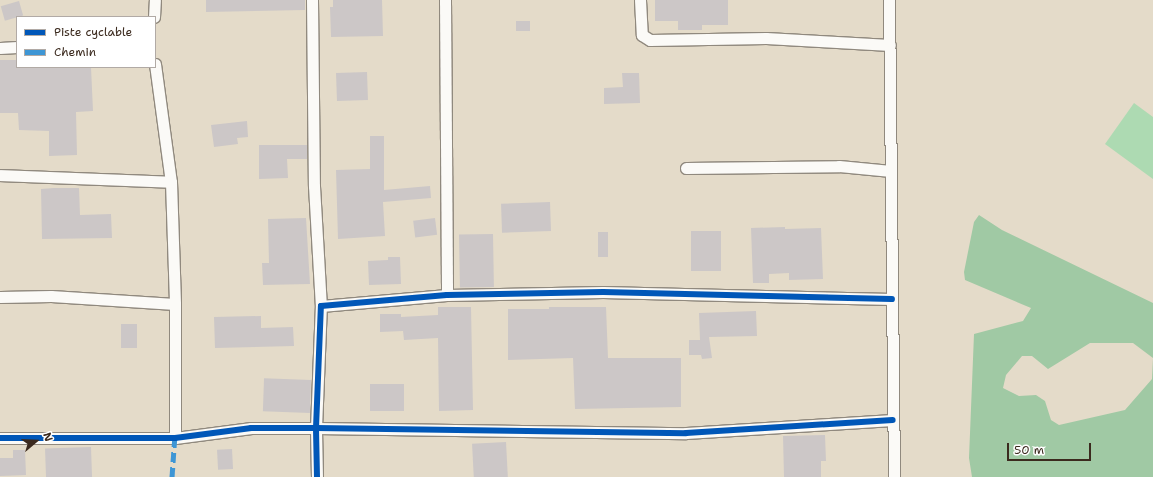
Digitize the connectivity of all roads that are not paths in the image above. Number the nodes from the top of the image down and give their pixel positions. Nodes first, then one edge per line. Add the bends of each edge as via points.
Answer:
1 (155, 0) edge
2 (312, 0) edge
3 (445, 0) edge
4 (640, 0) edge
5 (889, 0) edge
6 (154, 16) edge
7 (890, 45) junction
8 (16, 47) edge
9 (0, 48) edge
10 (156, 68) edge
11 (686, 168) dead end
12 (891, 171) junction
13 (0, 175) edge
14 (171, 182) junction
15 (447, 295) junction
16 (0, 297) edge
17 (892, 299) junction
18 (175, 304) junction
19 (322, 306) junction
20 (893, 420) junction
21 (316, 428) junction
22 (0, 438) edge
23 (175, 438) junction
24 (317, 477) edge
25 (894, 477) edge

1 - 6 street
2 - 19 street via 314,186
3 - 15 street
4 - 7 street via 642,35 650,40 766,38
5 - 7 street
7 - 12 street
8 - 9 street
10 - 14 street
11 - 12 street via 839,166
12 - 17 street
13 - 14 street
14 - 18 street
15 - 17 street via 603,292
15 - 19 street
16 - 18 street via 51,296
17 - 20 street
18 - 23 street
19 - 21 street
20 - 21 street via 686,433
20 - 25 street
21 - 23 street via 251,428
21 - 24 street
22 - 23 street

